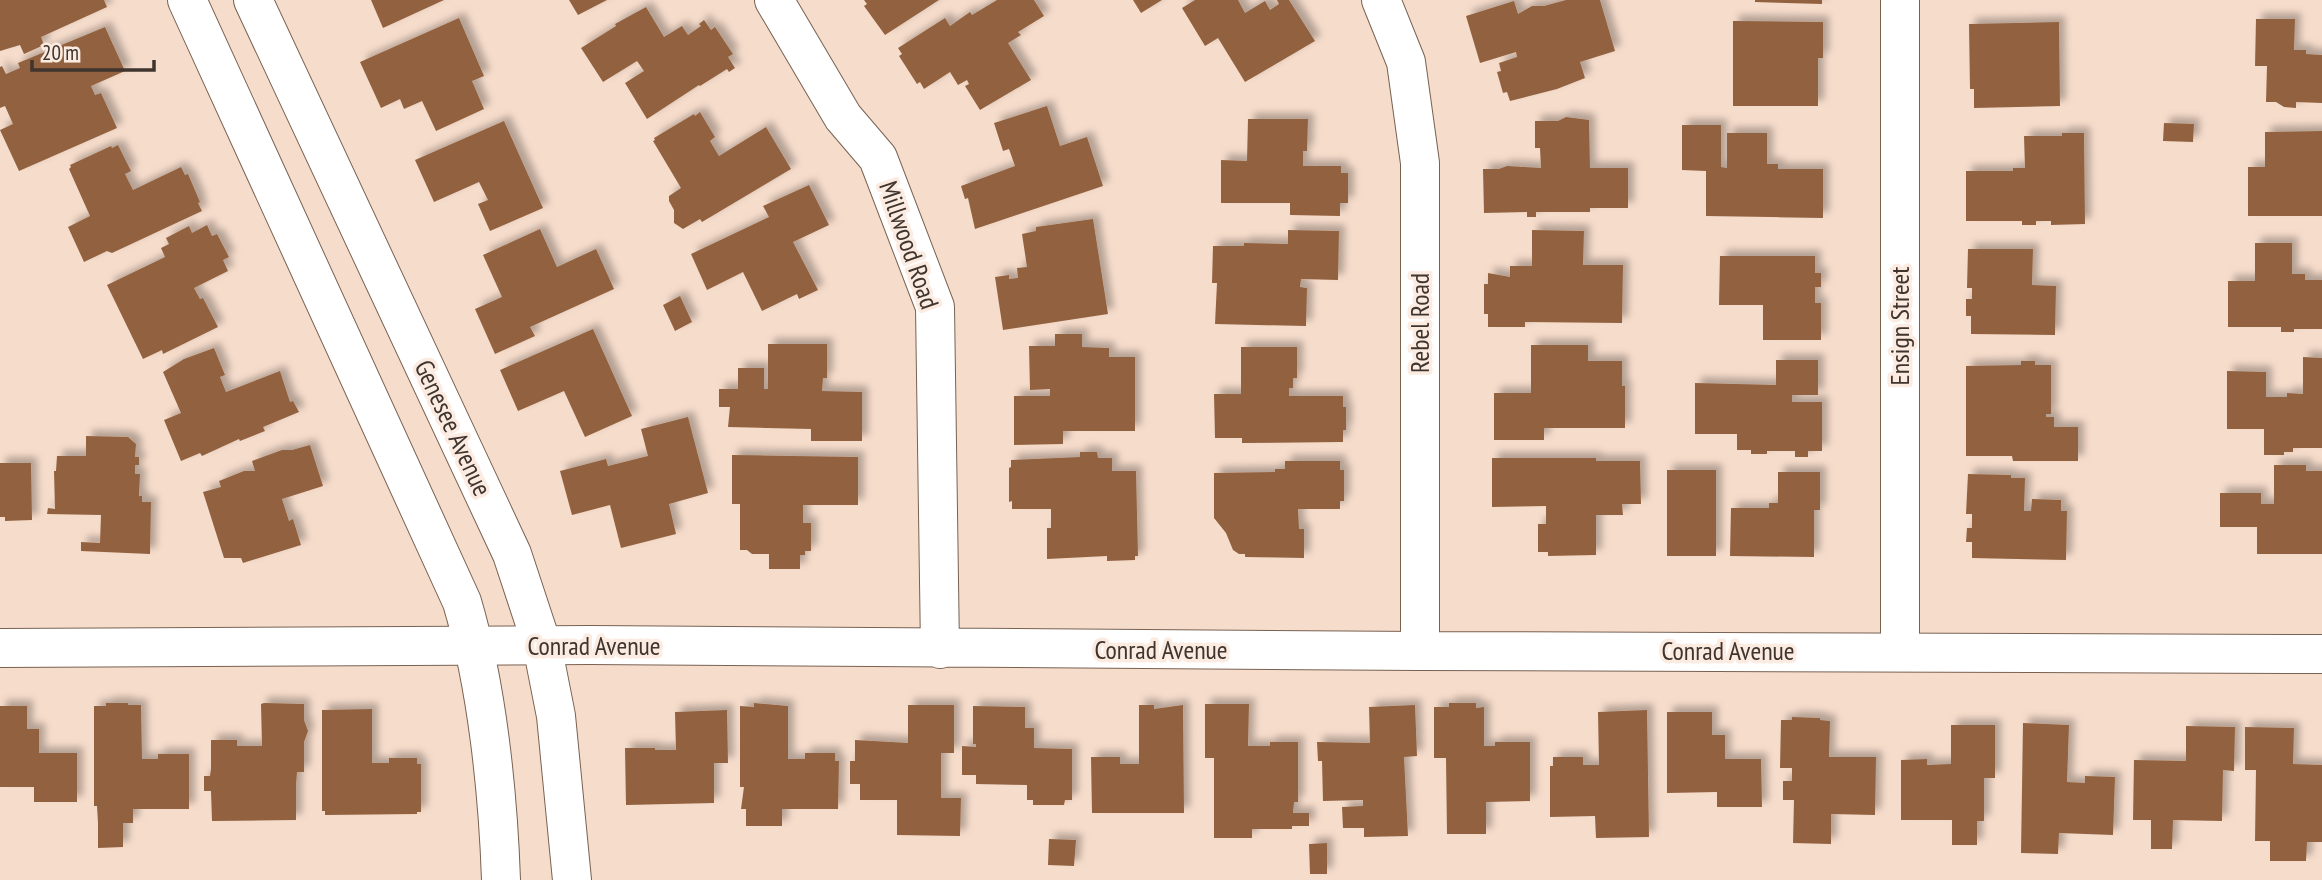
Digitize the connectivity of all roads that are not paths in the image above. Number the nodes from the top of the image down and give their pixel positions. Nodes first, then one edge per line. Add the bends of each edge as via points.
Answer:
1 (187, 0) edge
2 (253, 0) edge
3 (774, 0) edge
4 (1381, 0) edge
5 (1900, 0) edge
6 (542, 645) junction
7 (475, 647) junction
8 (0, 648) edge
9 (940, 649) junction
10 (1420, 651) junction
11 (1900, 651) junction
12 (2322, 654) edge
13 (501, 880) edge
14 (572, 880) edge

1 - 7 street via 462,602
2 - 6 street, Genesee Avenue via 512,554
3 - 9 street, Millwood Road via 843,117 878,158 935,307
4 - 10 street, Rebel Road via 1406,62 1420,163
5 - 11 street, Ensign Street
6 - 7 street, Conrad Avenue
6 - 9 street, Conrad Avenue
6 - 14 street, Genesee Avenue via 556,716
7 - 8 street, Conrad Avenue
7 - 13 street
9 - 10 street, Conrad Avenue
10 - 11 street, Conrad Avenue
11 - 12 street, Conrad Avenue

